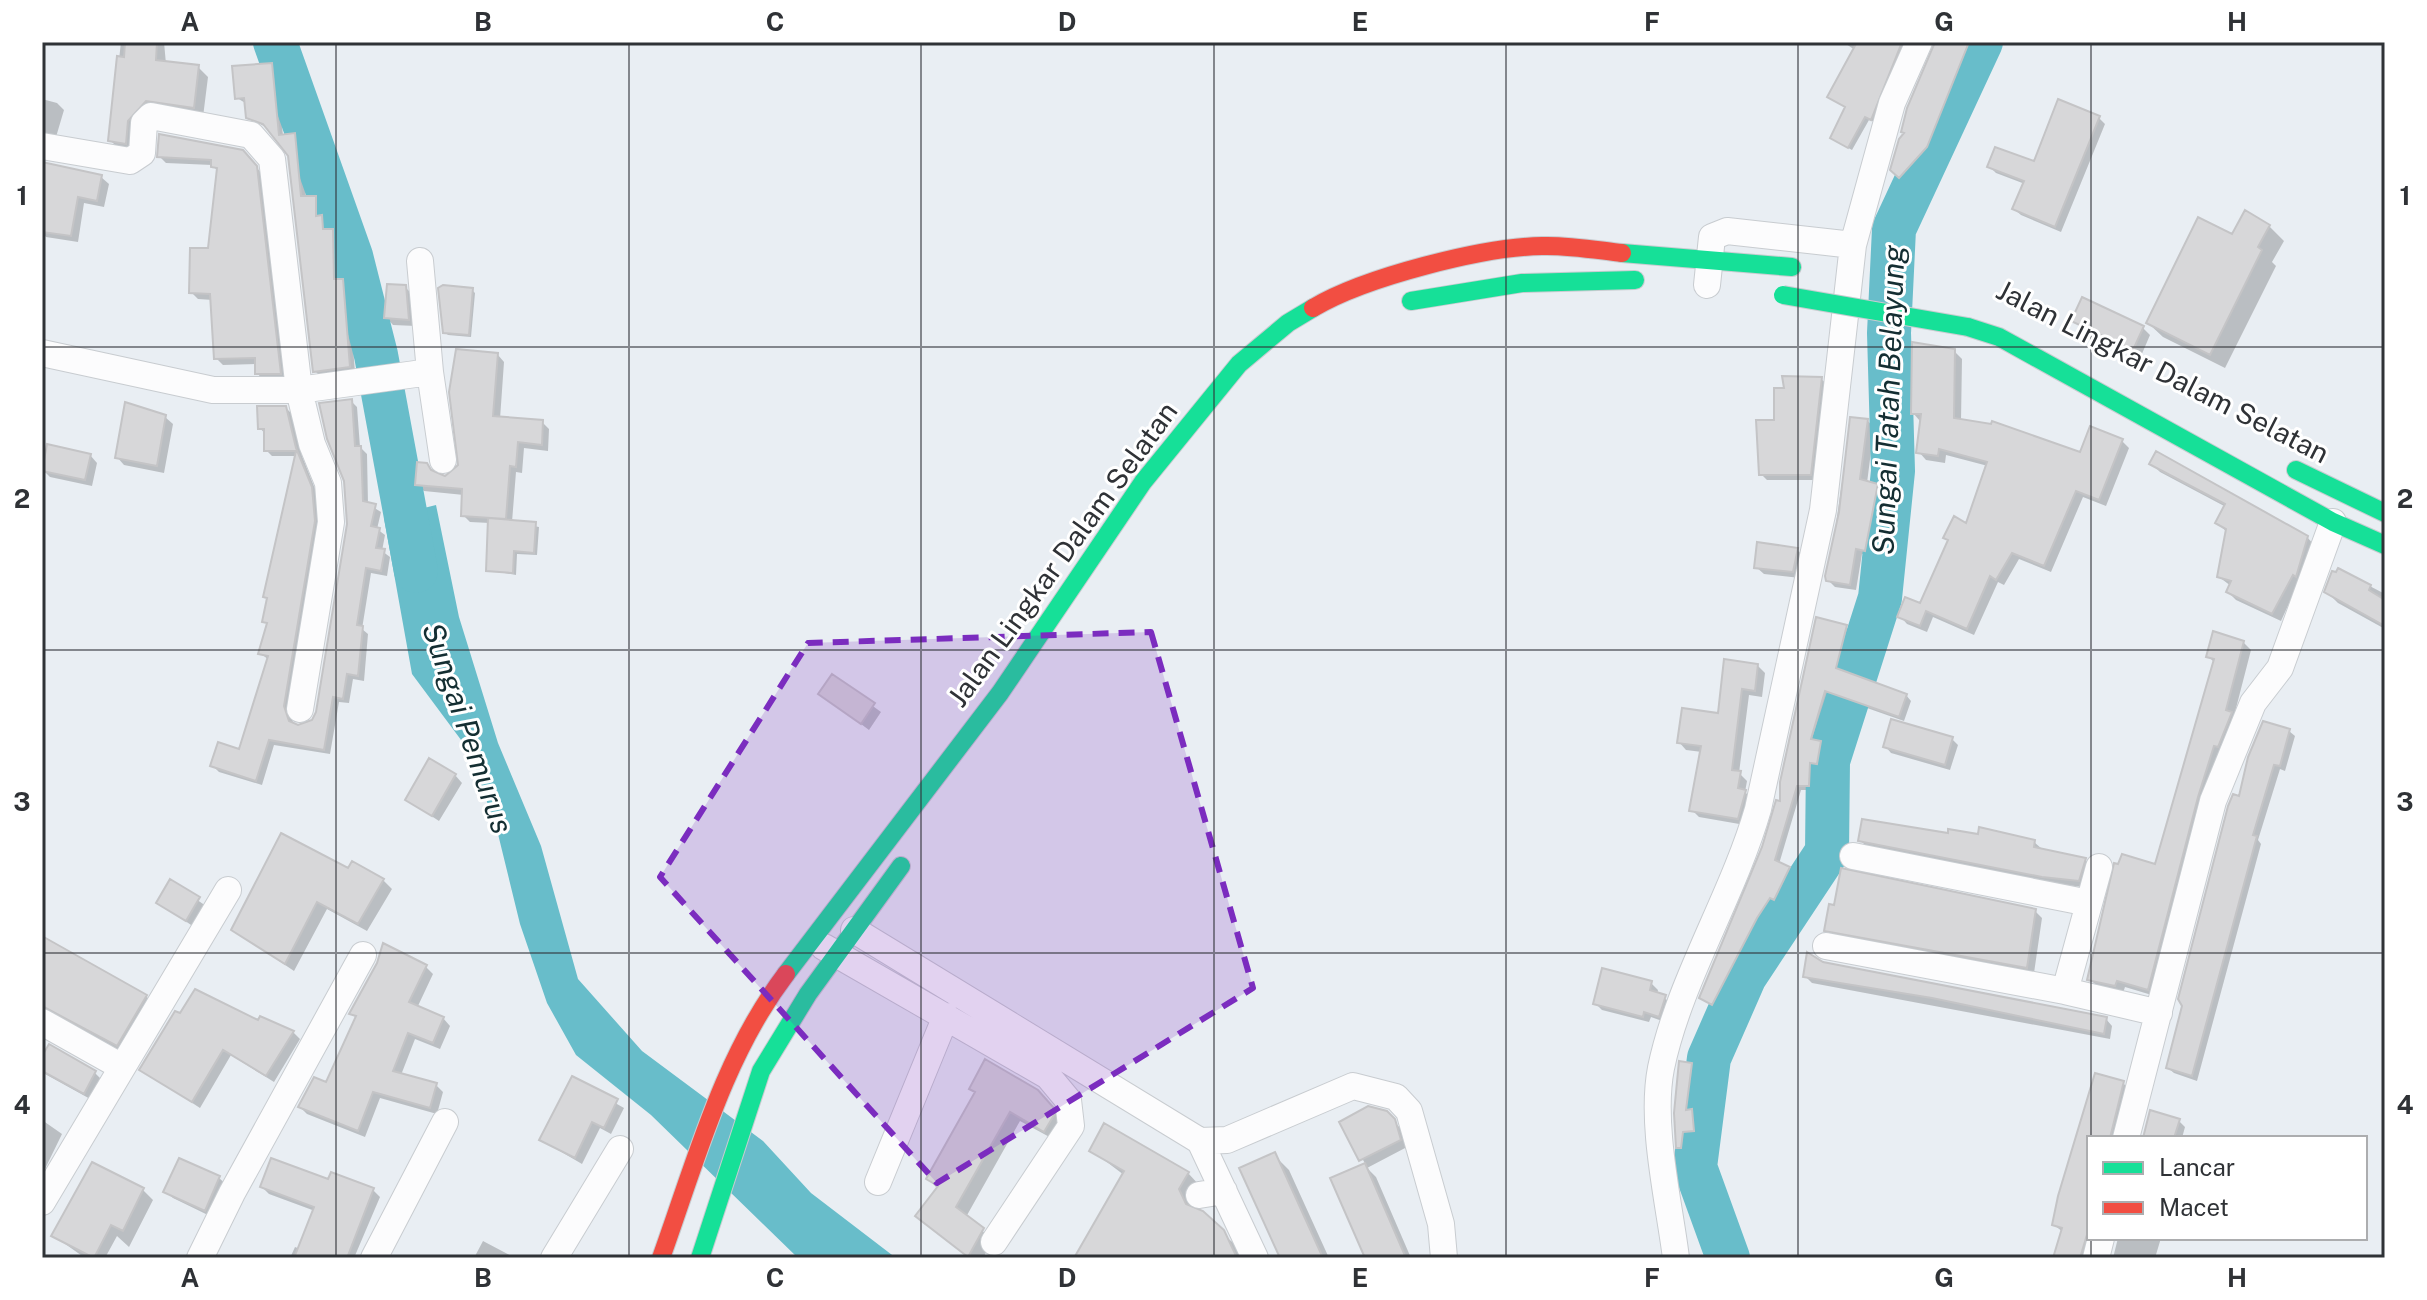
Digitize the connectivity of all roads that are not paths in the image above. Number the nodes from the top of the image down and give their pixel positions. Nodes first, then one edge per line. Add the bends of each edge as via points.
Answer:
1 (1919, 42) edge
2 (42, 146) edge
3 (1853, 245) junction
4 (1502, 251) junction
5 (420, 261) dead end
6 (1800, 268) dead end
7 (1837, 276) dead end
8 (1705, 279) junction
9 (1657, 282) dead end
10 (1867, 282) dead end
11 (1506, 284) junction
12 (1775, 294) dead end
13 (1397, 304) dead end
14 (1993, 315) dead end
15 (2029, 332) dead end
16 (42, 353) edge
17 (420, 373) junction
18 (299, 390) junction
19 (2273, 457) dead end
20 (443, 460) dead end
21 (2385, 513) edge
22 (2333, 522) junction
23 (2385, 545) edge
24 (300, 709) dead end
25 (911, 853) dead end
26 (1853, 856) dead end
27 (2099, 867) dead end
28 (228, 890) dead end
29 (2089, 903) junction
30 (854, 930) junction
31 (812, 940) junction
32 (1826, 946) dead end
33 (363, 955) dead end
34 (836, 955) junction
35 (2065, 991) junction
36 (2159, 1013) junction
37 (946, 1016) junction
38 (42, 1022) edge
39 (122, 1067) junction
40 (445, 1122) dead end
41 (2127, 1136) edge
42 (1200, 1141) junction
43 (620, 1149) dead end
44 (878, 1182) dead end
45 (42, 1202) edge
46 (994, 1242) dead end
47 (703, 1250) edge
48 (200, 1258) edge
49 (374, 1258) edge
50 (554, 1258) edge
51 (661, 1258) edge
52 (1255, 1258) edge
53 (1444, 1258) edge
54 (1676, 1258) edge

1 - 3 street via 1892,103
2 - 18 street via 130,161 142,153 144,123 151,116 251,135 275,169 277,226
3 - 8 street via 1727,231 1712,237
3 - 54 street via 1823,510 1758,809 1661,1070 1659,1115
4 - 8 main road, Jalan Lingkar Dalam Selatan via 1543,246
4 - 11 main road
4 - 31 main road, Jalan Lingkar Dalam Selatan via 1389,278 1320,304 1239,364 1119,514 1000,693
5 - 17 street
6 - 8 main road, Jalan Lingkar Dalam Selatan
7 - 10 main road
9 - 11 main road via 1582,277
11 - 13 main road
12 - 22 main road, Jalan Lingkar Dalam Selatan, bridge via 1999,337
14 - 15 main road, Jalan Lingkar Dalam Selatan
16 - 18 street via 213,390
17 - 18 street
17 - 20 street
18 - 24 street via 328,483 331,522
19 - 21 main road, Jalan Lingkar Dalam Selatan
22 - 23 main road, Jalan Lingkar Dalam Selatan
22 - 36 street via 2280,668 2253,703 2228,758
25 - 30 main road
26 - 29 street
27 - 29 street
28 - 39 street
29 - 35 street
30 - 34 main road
30 - 42 street
31 - 34 street
31 - 51 main road, Jalan Lingkar Dalam Selatan via 759,1009 731,1065
32 - 35 street
33 - 48 street
34 - 37 street
34 - 47 main road via 761,1071
35 - 36 street
36 - 41 street
37 - 44 street
37 - 46 street via 1048,1076 1061,1089 1071,1113 1071,1126
38 - 39 street
39 - 45 street
40 - 49 street
42 - 52 street via 1211,1193
42 - 53 street via 1227,1140 1353,1086 1396,1097 1409,1111 1441,1224
43 - 50 street

